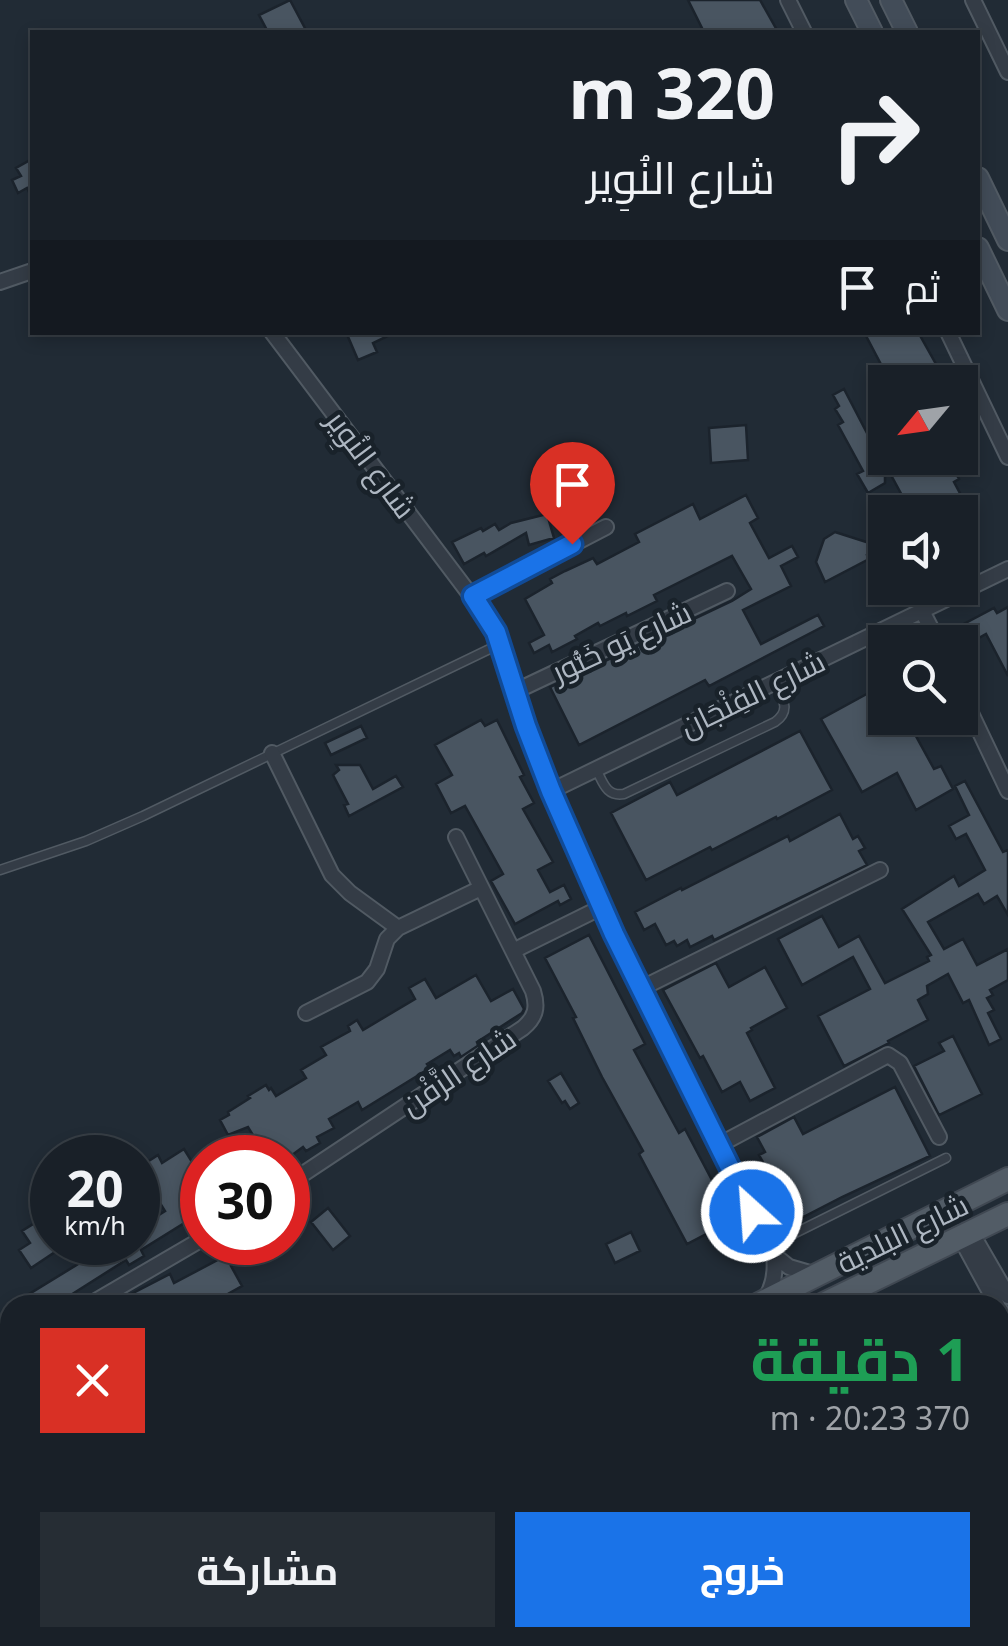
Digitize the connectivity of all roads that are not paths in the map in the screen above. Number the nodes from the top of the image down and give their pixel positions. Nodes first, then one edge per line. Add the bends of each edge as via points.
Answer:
1 (788, 0) edge
2 (856, 0) edge
3 (891, 0) edge
4 (973, 0) edge
5 (803, 30) edge
6 (871, 30) edge
7 (906, 30) edge
8 (1008, 72) edge
9 (980, 182) edge
10 (1008, 240) edge
11 (980, 252) edge
12 (30, 272) edge
13 (0, 282) edge
14 (1008, 310) edge
15 (274, 335) edge
16 (949, 335) edge
17 (1008, 457) edge
18 (606, 527) dead end
19 (1008, 569) edge
20 (727, 590) dead end
21 (473, 596) junction
22 (922, 611) junction
23 (929, 625) edge
24 (500, 644) junction
25 (774, 683) junction
26 (516, 691) junction
27 (978, 728) edge
28 (272, 754) junction
29 (596, 769) junction
30 (1008, 790) edge
31 (551, 791) junction
32 (456, 837) dead end
33 (0, 870) edge
34 (880, 870) dead end
35 (481, 888) junction
36 (602, 907) junction
37 (398, 928) junction
38 (513, 950) junction
39 (642, 988) junction
40 (306, 1013) dead end
41 (938, 1137) dead end
42 (719, 1144) junction
43 (946, 1158) dead end
44 (310, 1169) edge
45 (1008, 1179) edge
46 (1008, 1214) edge
47 (966, 1234) junction
48 (772, 1250) junction
49 (180, 1252) edge
50 (816, 1274) junction
51 (106, 1295) edge
52 (766, 1295) edge
53 (777, 1295) edge
54 (858, 1295) edge
55 (994, 1295) edge
56 (1007, 1295) edge

1 - 5 street
2 - 6 main road
3 - 7 main road
4 - 8 street
9 - 10 main road
11 - 14 main road
12 - 13 street
15 - 21 street, شارع النُوِير
16 - 17 street
18 - 21 street
19 - 22 street, شارع الفِنْجَان
20 - 26 street, شارع يَو خَنُّور
21 - 24 street, شارع النُوِير
22 - 23 street
22 - 25 street, شارع الفِنْجَان
24 - 26 street, شارع النُوِير
24 - 28 lane
25 - 29 street, شارع الفِنْجَان
25 - 29 lane via 786,708 775,722 624,794 607,790
26 - 31 street, شارع النُوِير
27 - 30 street
28 - 33 lane via 114,829
28 - 37 street via 332,875
29 - 31 street, شارع الفِنْجَان
31 - 36 street, شارع النُوِير
32 - 35 street, شارع الزَّفْن
34 - 39 street
35 - 37 street
35 - 38 street, شارع الزَّفْن
36 - 38 street
36 - 39 street, شارع النُوِير
37 - 40 street via 367,982
38 - 44 street, شارع الزَّفْن via 536,1002 530,1021
39 - 42 street, شارع النُوِير
41 - 42 street via 900,1064 888,1055
42 - 48 street, شارع النُوِير
43 - 48 lane
45 - 50 main road, شارع البلدية
46 - 47 main road, شارع البلدية
47 - 54 main road, شارع البلدية
47 - 55 street
47 - 56 street
48 - 50 street via 798,1271
48 - 52 street via 775,1275
49 - 51 street
50 - 53 main road, شارع البلدية

